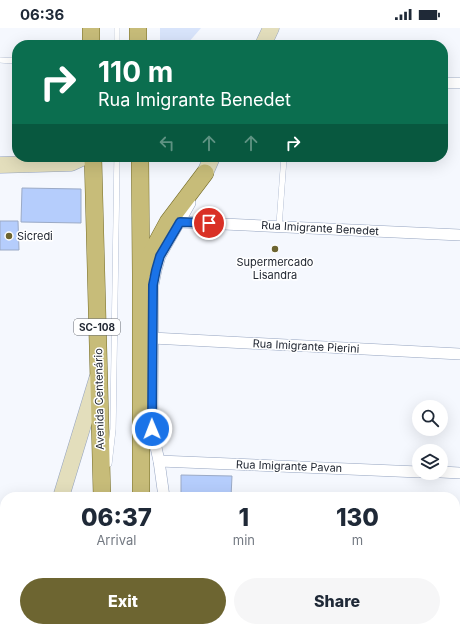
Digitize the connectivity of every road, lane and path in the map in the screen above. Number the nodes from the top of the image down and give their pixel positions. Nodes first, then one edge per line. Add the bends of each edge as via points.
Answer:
1 (91, 28) edge
2 (117, 28) edge
3 (138, 28) edge
4 (271, 28) edge
5 (91, 40) edge
6 (117, 40) edge
7 (138, 40) edge
8 (265, 40) edge
9 (0, 60) edge
10 (12, 61) edge
11 (448, 83) edge
12 (460, 84) edge
13 (46, 162) edge
14 (78, 162) edge
15 (93, 162) edge
16 (117, 162) edge
17 (140, 162) edge
18 (210, 162) edge
19 (284, 162) edge
20 (0, 165) edge
21 (205, 173) junction
22 (93, 182) junction
23 (180, 222) junction
24 (279, 226) junction
25 (460, 235) edge
26 (141, 274) junction
27 (152, 338) junction
28 (460, 354) edge
29 (98, 376) junction
30 (160, 461) junction
31 (108, 467) dead end
32 (412, 472) edge
33 (448, 472) edge
34 (460, 473) edge
35 (108, 474) dead end
36 (62, 492) edge
37 (102, 492) edge
38 (106, 492) edge
39 (141, 492) edge
40 (163, 492) edge

1 - 5 main road
2 - 6 lane
3 - 7 main road
4 - 8 main road
9 - 10 lane
11 - 12 street
13 - 20 main road
14 - 22 main road
15 - 22 main road, Avenida Centenário / SC-108
16 - 31 lane via 113,429
17 - 26 main road
18 - 21 main road
19 - 24 lane
21 - 23 street
21 - 26 main road via 168,222
22 - 29 main road, Avenida Centenário / SC-108
23 - 24 street, Rua Imigrante Benedet
23 - 27 street via 160,256 156,270
24 - 25 street, Rua Imigrante Benedet
26 - 39 main road
27 - 28 street, Rua Imigrante Pierini
27 - 30 street via 152,429
29 - 36 main road
29 - 37 main road, Avenida Centenário / SC-108
30 - 32 street, Rua Imigrante Pavan
30 - 40 street
33 - 34 street
35 - 38 lane

